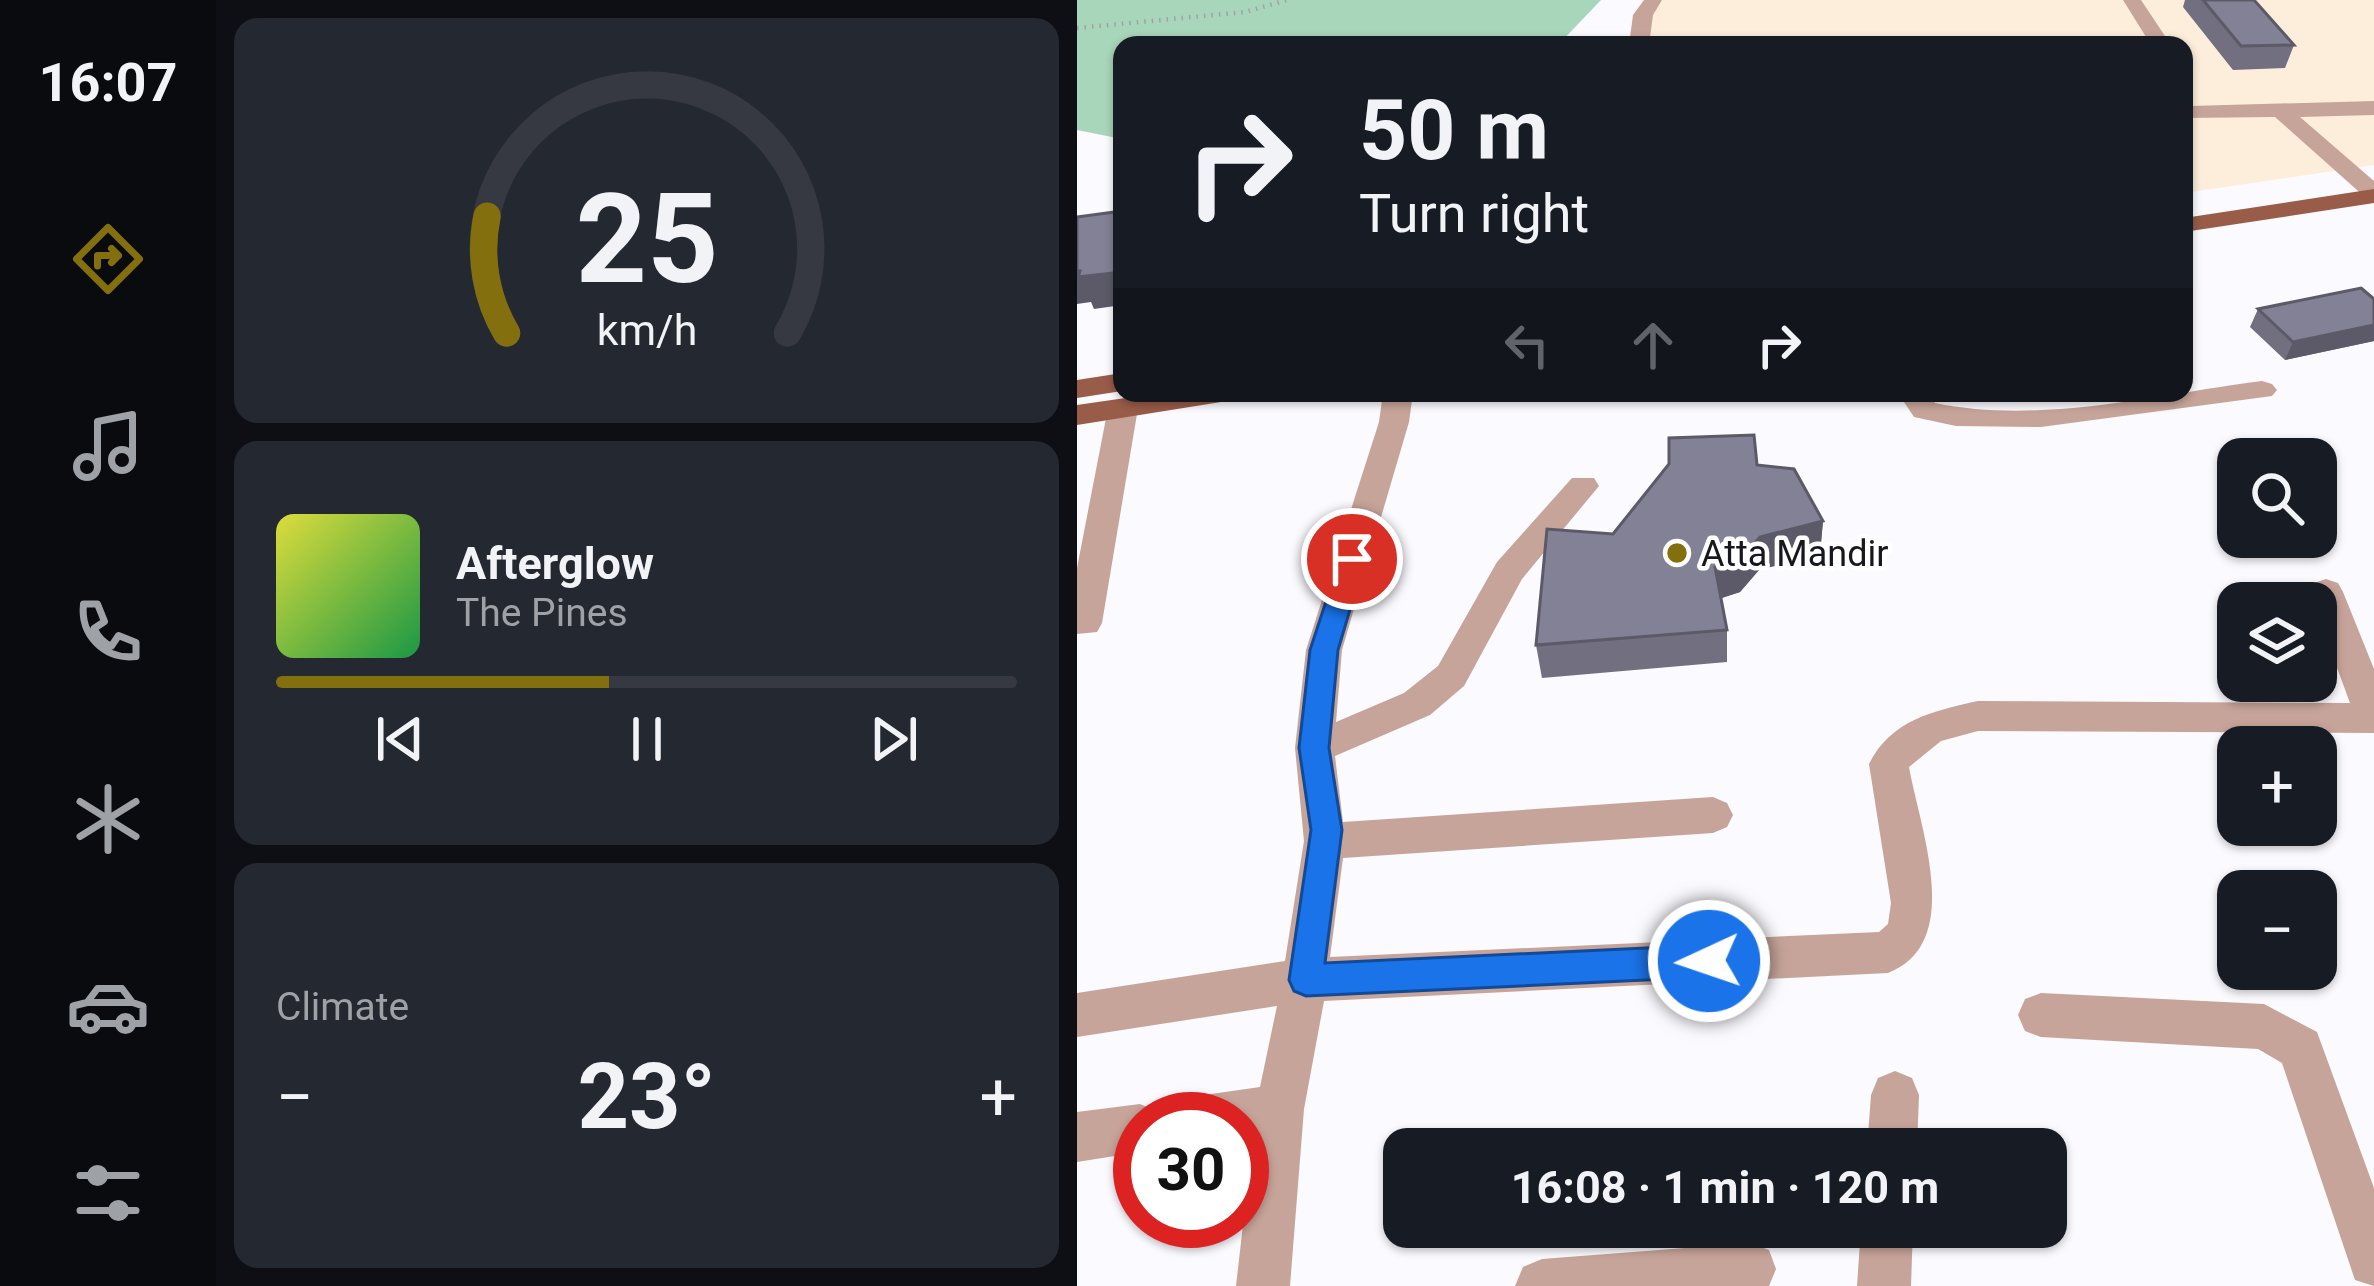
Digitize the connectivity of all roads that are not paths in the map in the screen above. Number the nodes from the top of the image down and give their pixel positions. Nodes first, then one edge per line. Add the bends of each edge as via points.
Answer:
1 (1653, 0) edge
2 (2132, 0) edge
3 (1640, 36) edge
4 (2155, 36) edge
5 (2193, 106) edge
6 (2374, 108) edge
7 (2281, 111) junction
8 (2374, 195) edge
9 (2374, 219) edge
10 (2193, 224) edge
11 (2193, 247) edge
12 (1077, 388) edge
13 (2262, 390) dead end
14 (1113, 394) edge
15 (2193, 398) edge
16 (1113, 399) edge
17 (1121, 402) edge
18 (1397, 402) edge
19 (1919, 402) edge
20 (2158, 402) edge
21 (1077, 415) edge
22 (1583, 486) dead end
23 (2337, 621) edge
24 (1084, 623) dead end
25 (2374, 717) edge
26 (1314, 748) junction
27 (1713, 815) dead end
28 (1325, 841) junction
29 (1306, 980) junction
30 (1077, 1015) edge
31 (2041, 1015) dead end
32 (1895, 1095) dead end
33 (1280, 1108) junction
34 (1269, 1110) edge
35 (1893, 1128) edge
36 (1113, 1132) edge
37 (1077, 1137) edge
38 (1886, 1248) edge
39 (2374, 1261) edge
40 (1750, 1269) dead end
41 (1263, 1286) edge
42 (1542, 1286) edge
43 (1884, 1286) edge

1 - 3 street
2 - 4 street
5 - 7 street
6 - 7 street
7 - 8 street
8 - 10 main road
9 - 11 main road
12 - 14 main road
13 - 15 street
16 - 21 main road
17 - 24 street
18 - 26 street via 1324,650
19 - 20 street via 1968,418
22 - 26 street via 1509,571 1451,676 1417,704
23 - 25 street
25 - 29 street via 1978,716 1906,739 1889,764 1912,903 1909,934 1889,952
26 - 28 street
27 - 28 street
28 - 29 street
29 - 30 street
29 - 33 street
31 - 39 street via 2263,1027 2300,1048
32 - 35 street
33 - 34 street
33 - 41 street
36 - 37 street
38 - 43 street
40 - 42 street

